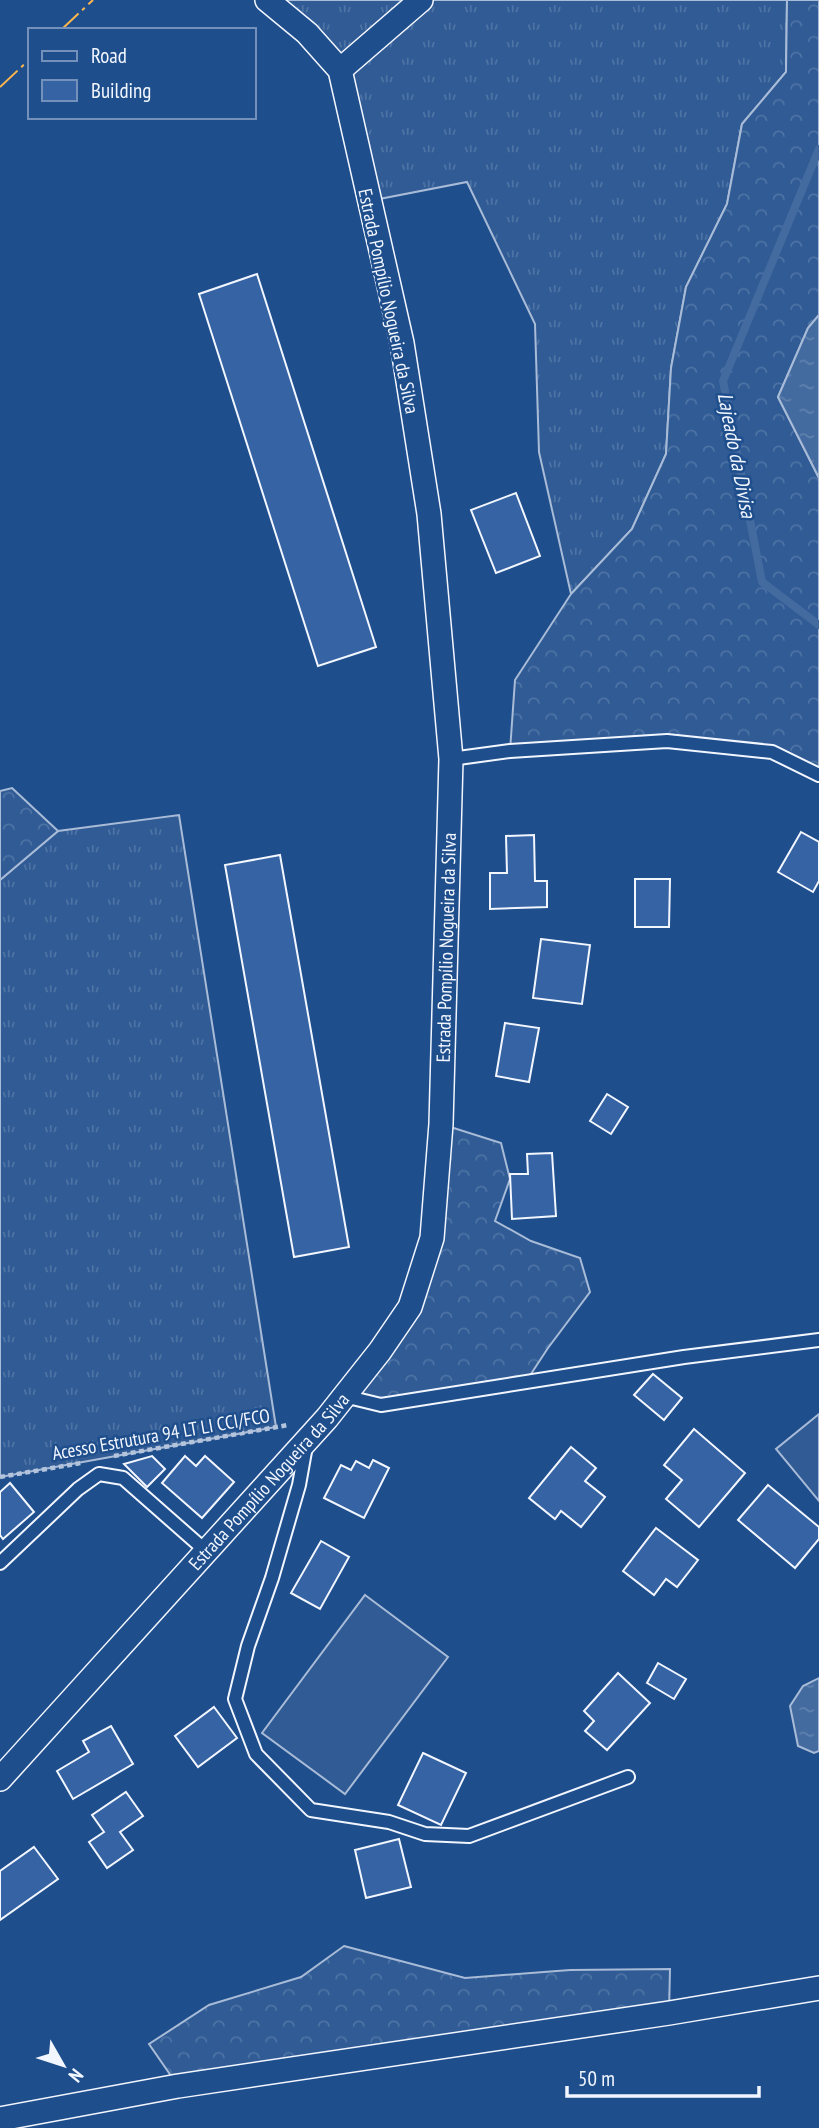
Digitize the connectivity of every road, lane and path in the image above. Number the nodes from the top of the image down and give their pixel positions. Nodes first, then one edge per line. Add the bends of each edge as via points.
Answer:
1 (267, 0) edge
2 (421, 0) edge
3 (340, 70) junction
4 (451, 759) junction
5 (819, 775) edge
6 (819, 1340) edge
7 (344, 1396) junction
8 (289, 1425) dead end
9 (307, 1439) junction
10 (101, 1459) dead end
11 (87, 1461) dead end
12 (0, 1477) edge
13 (205, 1551) junction
14 (0, 1563) edge
15 (628, 1777) dead end
16 (0, 1779) edge
17 (819, 1988) edge
18 (0, 2119) edge

1 - 3 street, Estrada Pompílio Nogueira da Silva via 307,33
2 - 3 street
3 - 4 street, Estrada Pompílio Nogueira da Silva via 402,343 429,514
4 - 5 lane via 667,741 772,752
4 - 7 street, Estrada Pompílio Nogueira da Silva via 442,1124 432,1238 410,1307
6 - 7 lane via 381,1405
7 - 9 street, Estrada Pompílio Nogueira da Silva
8 - 10 path, Acesso Estrutura 94 LT LI CCI/FCO
9 - 13 street, Estrada Pompílio Nogueira da Silva
9 - 15 lane via 299,1485 235,1699 256,1754 311,1810 389,1822 425,1834 468,1836
11 - 12 path, Acesso Estrutura 94 LT LI CCI/FCO
13 - 14 lane via 123,1478 99,1474
13 - 16 street, Estrada Pompílio Nogueira da Silva
17 - 18 street via 178,2085

